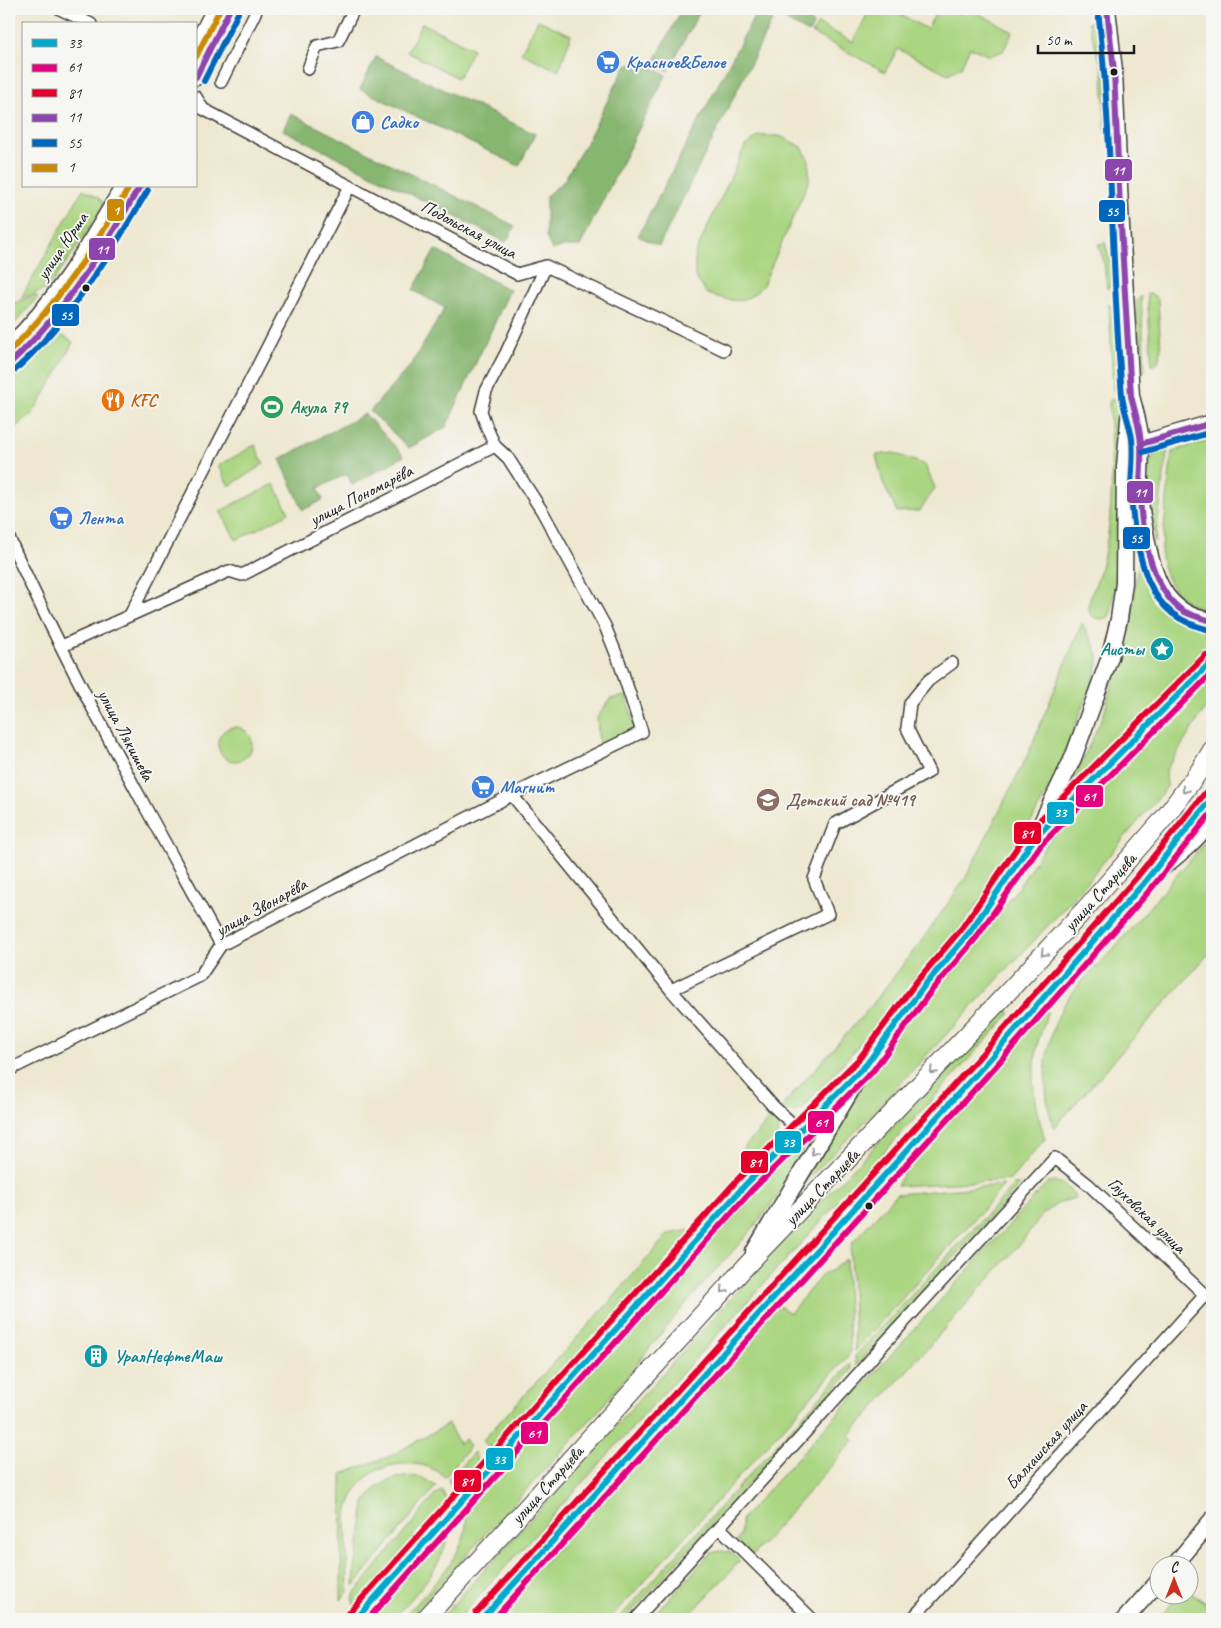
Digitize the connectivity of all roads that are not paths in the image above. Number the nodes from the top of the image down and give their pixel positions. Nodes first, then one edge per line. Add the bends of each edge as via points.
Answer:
1 (60, 9) edge
2 (215, 9) edge
3 (230, 9) edge
4 (257, 9) edge
5 (354, 9) edge
6 (1108, 11) edge
7 (87, 22) edge
8 (198, 42) edge
9 (308, 69) dead end
10 (198, 73) edge
11 (221, 82) dead end
12 (198, 101) edge
13 (350, 186) junction
14 (123, 188) edge
15 (139, 188) edge
16 (546, 266) junction
17 (9, 347) edge
18 (724, 350) dead end
19 (9, 364) edge
20 (1131, 396) junction
21 (1212, 423) edge
22 (1140, 444) junction
23 (495, 446) junction
24 (1125, 467) junction
25 (9, 538) edge
26 (130, 615) junction
27 (1212, 621) edge
28 (62, 646) junction
29 (1212, 661) edge
30 (952, 663) dead end
31 (1212, 750) edge
32 (512, 795) junction
33 (1212, 798) edge
34 (1212, 820) edge
35 (1034, 839) junction
36 (1144, 884) junction
37 (221, 945) junction
38 (671, 990) junction
39 (866, 1065) junction
40 (9, 1070) edge
41 (799, 1130) junction
42 (747, 1265) junction
43 (1209, 1297) edge
44 (1212, 1520) edge
45 (719, 1528) junction
46 (1182, 1556) edge
47 (1148, 1593) edge
48 (356, 1619) edge
49 (425, 1619) edge
50 (482, 1619) edge
51 (636, 1619) edge
52 (812, 1619) edge
53 (912, 1619) edge
54 (1125, 1619) edge

1 - 7 street
2 - 8 main road
3 - 10 main road
4 - 11 street
5 - 9 street via 338,41 317,46
6 - 20 main road
12 - 13 street, Подольская улица via 203,109
13 - 16 street, Подольская улица via 517,274
13 - 26 street
14 - 17 main road, улица Юрша via 71,270 38,316
15 - 19 main road, улица Юрша via 119,224 68,297
16 - 18 street
16 - 23 street via 486,391 481,411
20 - 22 main road
20 - 24 main road
21 - 22 main road
22 - 24 main road
22 - 27 main road via 1140,500 1156,579 1177,606 1193,616
23 - 26 street, улица Пономарёва via 242,575 229,572
23 - 32 street, улица Звонарёва via 508,458 542,511 605,626 642,732
24 - 35 main road via 1124,583 1110,657 1074,758
25 - 28 street, улица Лякишева
26 - 28 street, улица Пономарёва
28 - 37 street, улица Лякишева via 87,700
29 - 35 main road
30 - 38 street via 928,681 910,703 907,728 929,772 835,824 814,879 828,914
31 -> 42 main road, улица Старцева via 1165,817 1087,907
32 - 37 street, улица Звонарёва
32 - 38 street
33 - 36 main road, улица Старцева
34 - 36 main road via 1198,838
35 - 39 main road via 969,934 924,986
36 - 50 main road, улица Старцева via 988,1061
37 - 40 street, улица Звонарёва via 200,976
38 - 41 street
39 - 41 street
39 -> 42 main road
41 - 48 street
42 -> 49 main road, улица Старцева
43 - 45 street, Глуховская улица via 1089,1185 1055,1158
43 - 53 street, Балхашская улица
44 - 46 main road
45 - 51 street
45 - 52 street
47 - 54 main road

